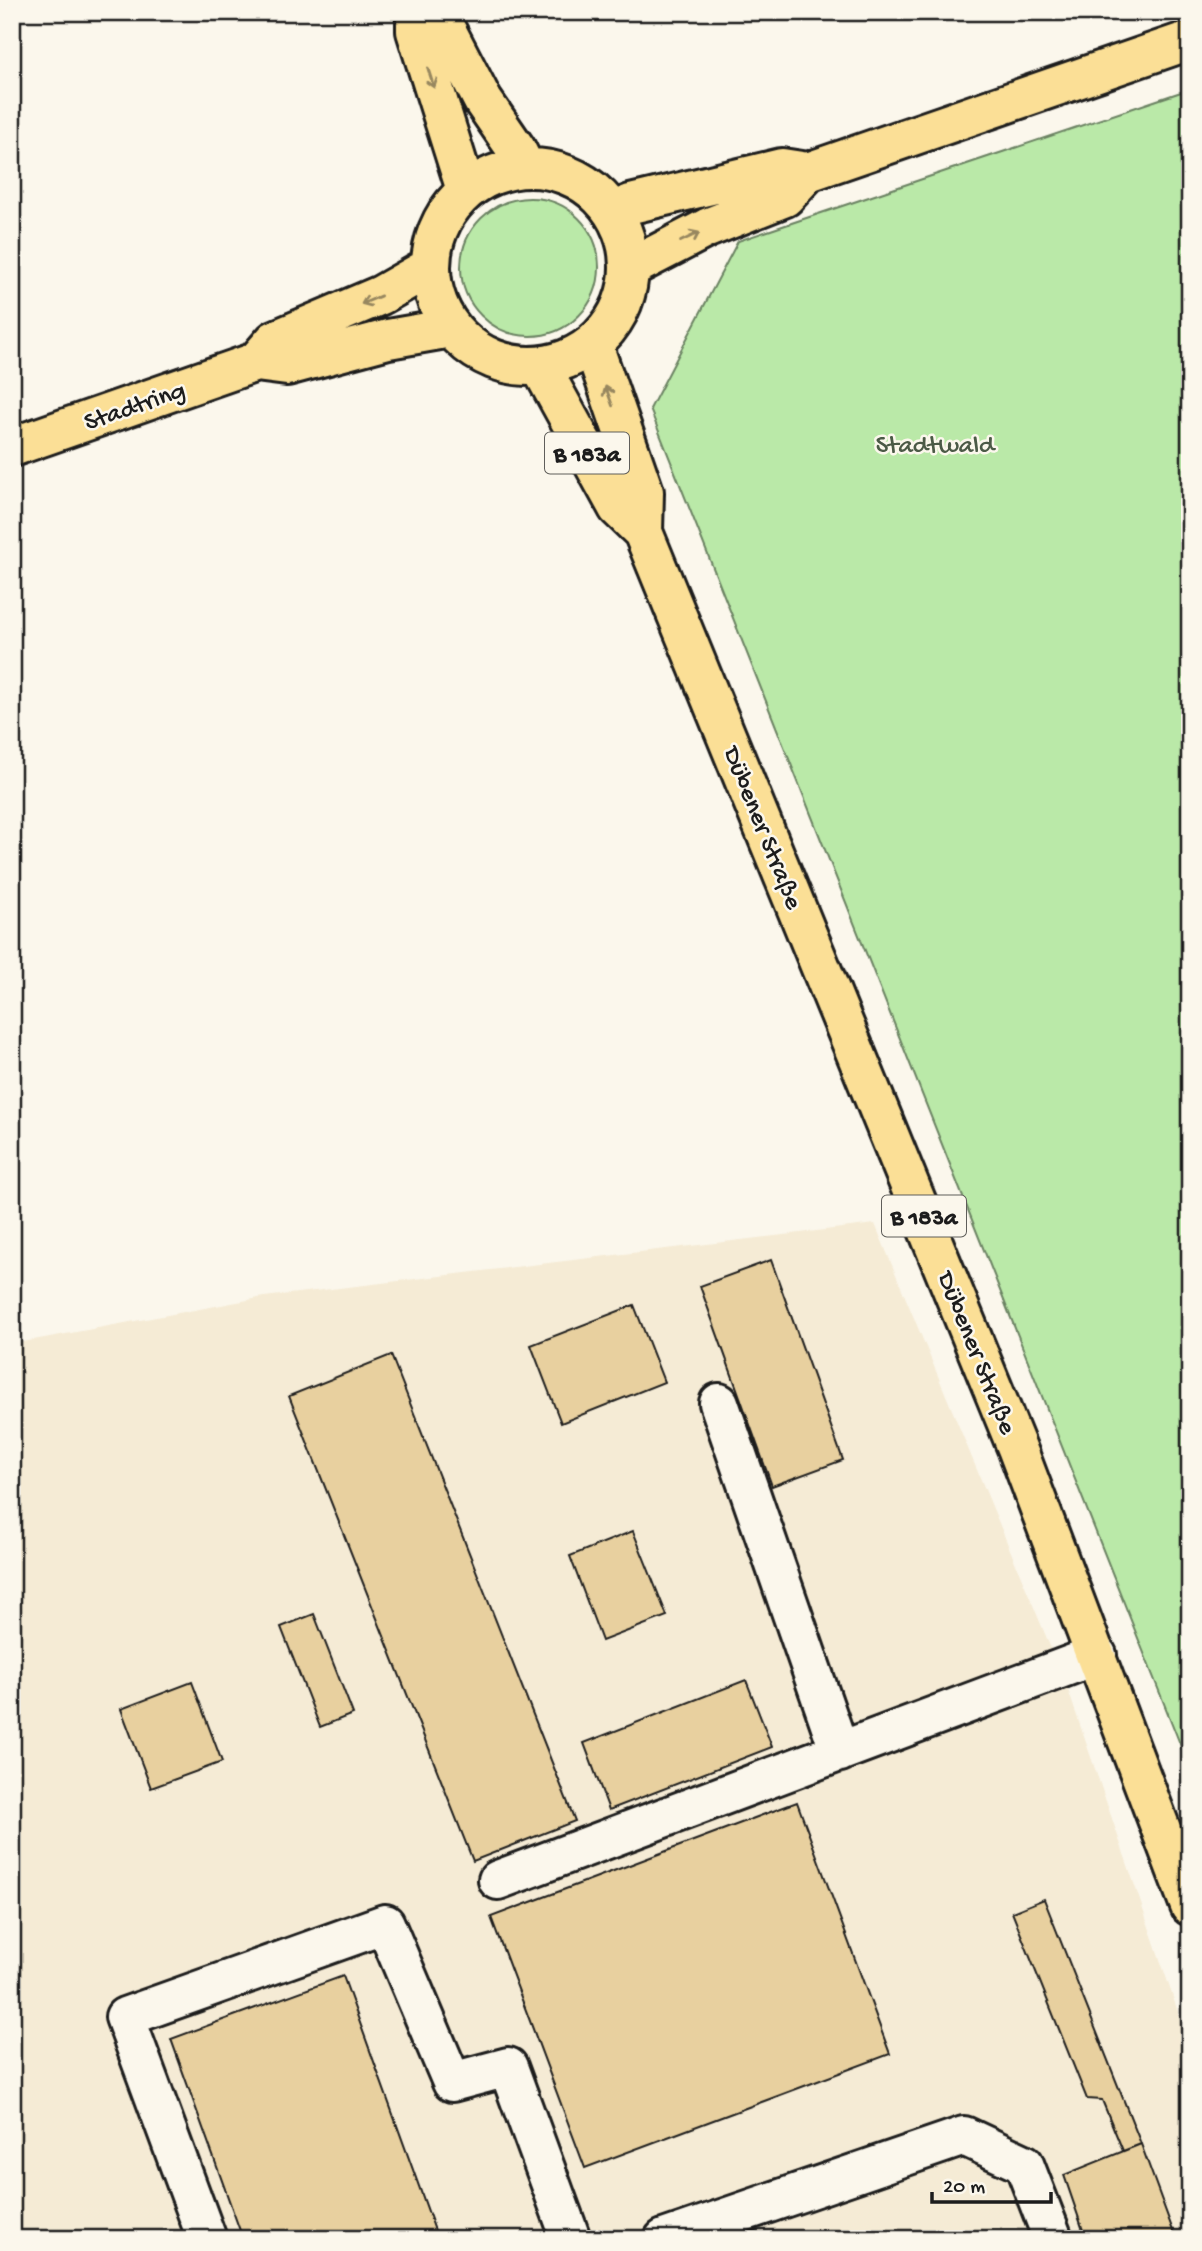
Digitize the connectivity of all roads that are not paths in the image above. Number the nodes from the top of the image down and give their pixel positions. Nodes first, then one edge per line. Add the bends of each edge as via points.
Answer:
1 (416, 12) edge
2 (438, 12) edge
3 (1190, 40) edge
4 (525, 167) junction
5 (808, 172) junction
6 (466, 190) junction
7 (613, 211) junction
8 (430, 267) junction
9 (630, 268) junction
10 (451, 328) junction
11 (593, 345) junction
12 (256, 362) junction
13 (540, 366) junction
14 (12, 447) edge
15 (643, 532) junction
16 (719, 1403) dead end
17 (1097, 1655) junction
18 (841, 1752) junction
19 (498, 1880) dead end
20 (1190, 1906) edge
21 (207, 2239) edge
22 (571, 2239) edge
23 (664, 2239) edge
24 (1053, 2239) edge

1 -> 6 main road via 416,32
2 - 4 main road via 483,101
3 - 5 main road
4 - 6 main road via 494,174
4 - 7 main road via 576,178
5 - 7 main road via 782,168
9 -> 5 main road via 708,228 785,197
6 - 8 main road via 446,213
7 - 9 main road via 625,237
8 - 10 main road via 438,305
8 -> 12 main road, Stadtring via 381,295 275,340
9 - 11 main road via 625,297 613,322
10 - 12 main road, Stadtring via 388,339 287,366
10 - 13 main road via 494,360
11 - 13 main road via 573,357
15 -> 11 main road, Dübener Straße / B 183a via 644,492
12 - 14 main road, Stadtring
13 - 15 main road, Dübener Straße / B 183a via 618,509
15 - 17 main road, Dübener Straße / B 183a via 915,1194
16 - 18 lane
17 - 18 lane
17 - 20 main road, Dübener Straße / B 183a
18 - 19 lane
21 - 22 lane via 125,2017 385,1924 452,2082 508,2067
23 - 24 lane via 964,2136 1024,2164

